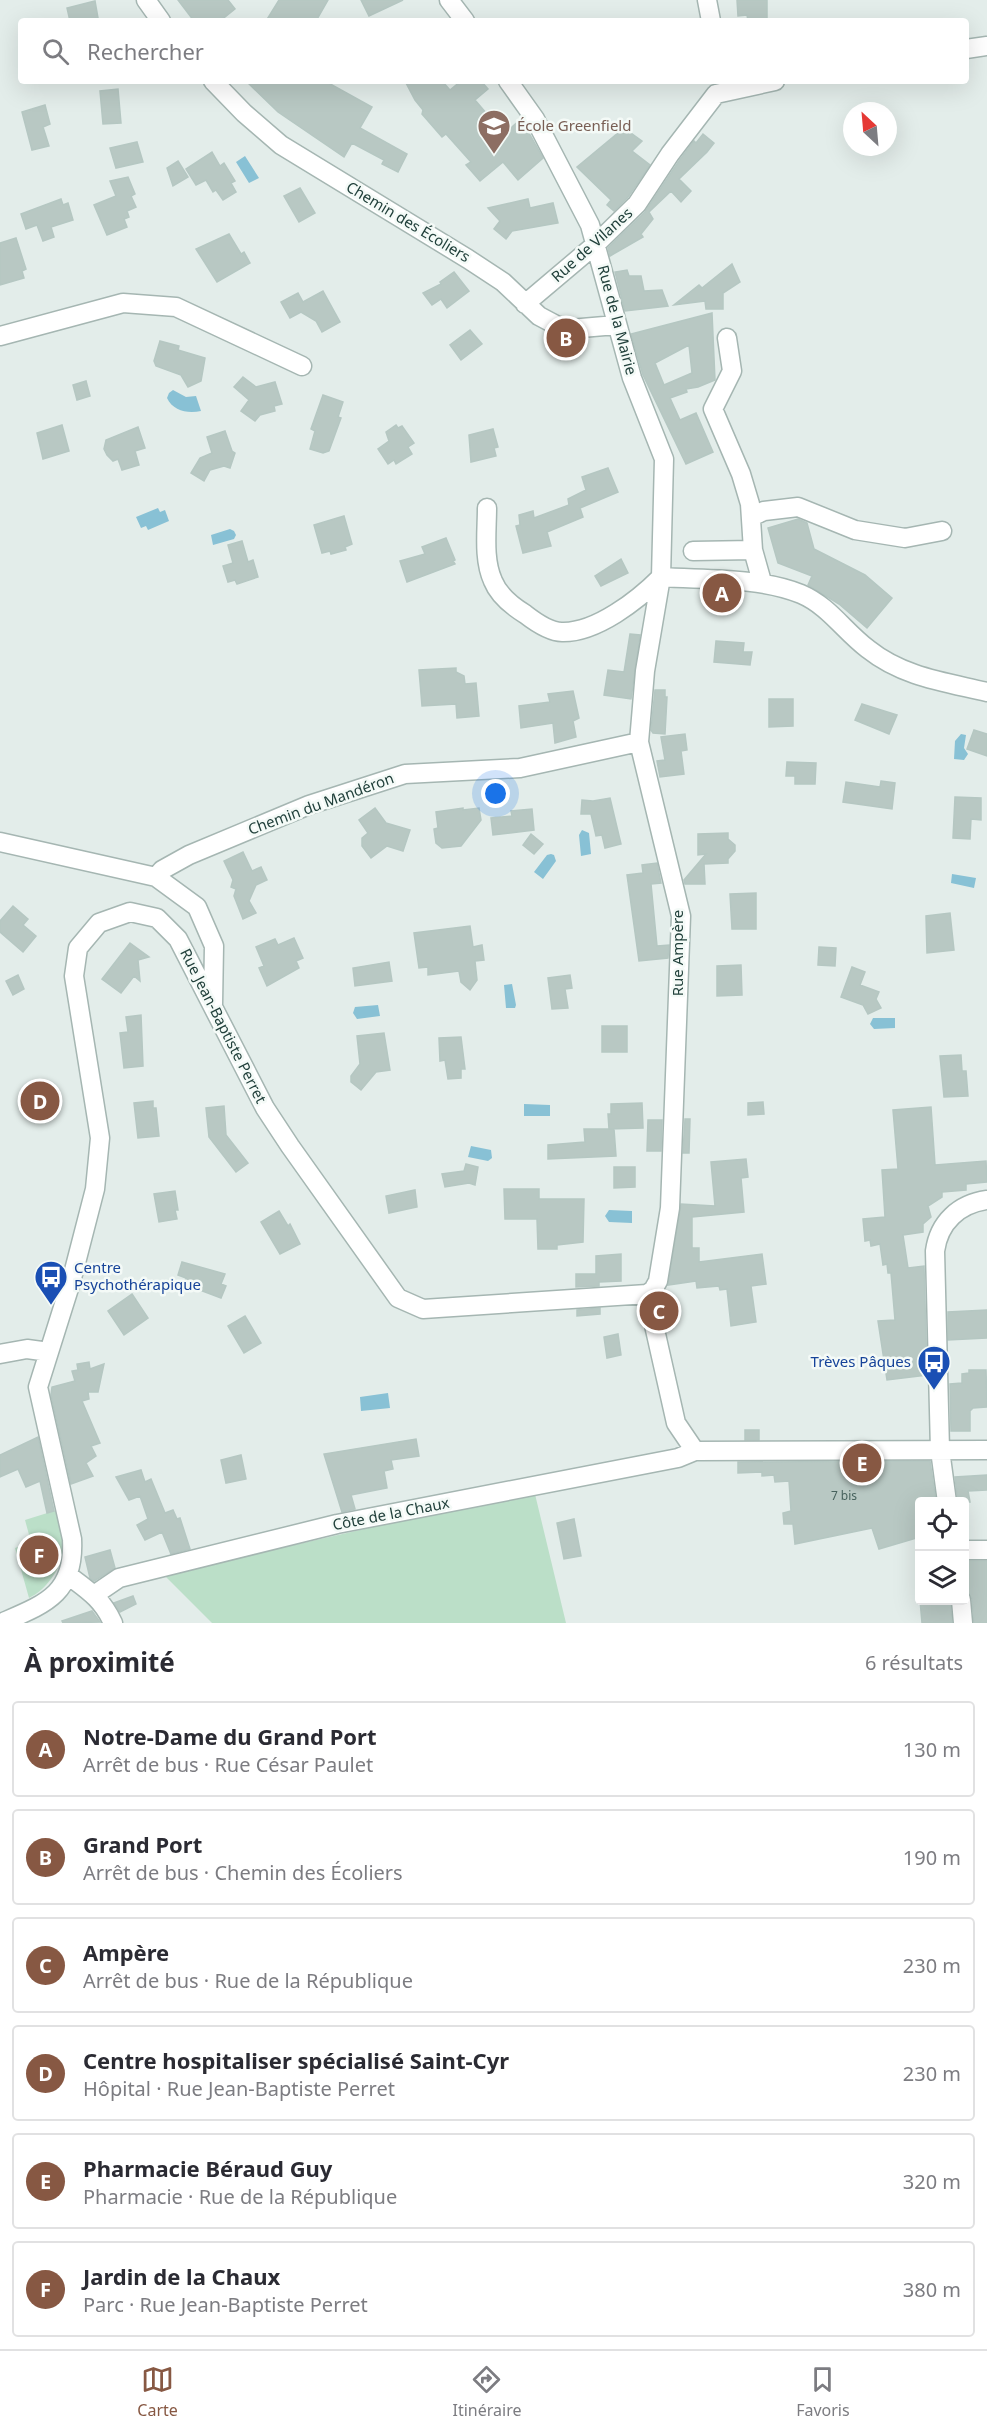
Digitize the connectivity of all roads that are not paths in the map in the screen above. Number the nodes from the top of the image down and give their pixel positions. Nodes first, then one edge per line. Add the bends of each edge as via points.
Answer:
1 (146, 0) edge
2 (449, 0) edge
3 (707, 0) edge
4 (159, 18) edge
5 (463, 18) edge
6 (710, 18) edge
7 (987, 46) edge
8 (969, 49) edge
9 (216, 84) edge
10 (510, 84) edge
11 (749, 84) edge
12 (715, 88) edge
13 (596, 244) junction
14 (525, 304) junction
15 (616, 325) junction
16 (0, 336) edge
17 (727, 338) dead end
18 (302, 366) dead end
19 (487, 508) dead end
20 (751, 517) junction
21 (942, 531) dead end
22 (693, 550) dead end
23 (753, 550) junction
24 (661, 577) junction
25 (762, 582) junction
26 (987, 692) edge
27 (639, 742) junction
28 (0, 842) edge
29 (156, 878) junction
30 (213, 1006) junction
31 (987, 1200) edge
32 (647, 1294) junction
33 (49, 1352) junction
34 (0, 1354) edge
35 (940, 1450) junction
36 (987, 1450) edge
37 (694, 1451) junction
38 (946, 1497) edge
39 (969, 1550) edge
40 (987, 1550) edge
41 (69, 1576) junction
42 (94, 1595) junction
43 (961, 1605) edge
44 (1, 1623) edge
45 (113, 1623) edge
46 (963, 1623) edge

1 - 4 street
2 - 5 street
3 - 6 street
7 - 8 street
9 - 14 street, Chemin des Écoliers via 281,145 468,259 502,282
10 - 13 street, Rue de la Mairie via 536,119
11 - 12 street
12 - 13 street, Rue de Vilanes via 637,204
13 - 14 street, Rue de Vilanes
13 - 15 street, Rue de la Mairie
14 - 15 street, Chemin des Écoliers via 556,325 570,329
15 - 24 street, Rue de la Mairie via 664,459
16 - 18 street via 123,303 176,307
17 - 20 street via 732,371 713,409 741,474
19 - 24 street via 487,559 493,582 509,604 560,632 588,628 642,597
20 - 21 street via 764,511 798,507 855,530 904,538
20 - 23 street
22 - 23 street
23 - 25 street
24 - 25 street
24 - 27 street, Rue Ampère via 645,671
25 - 26 street via 813,601 894,667
27 - 29 street, Chemin du Mandéron via 520,768 405,774 309,805 189,855 162,870
27 - 32 street, Rue Ampère via 681,916 670,1208 658,1281
28 - 29 street
29 - 30 street via 197,907 214,946
30 - 32 street, Rue Jean-Baptiste Perret via 265,1108 398,1298 423,1309
30 - 33 street, Rue Jean-Baptiste Perret via 178,939 157,918 130,912 99,923 78,948 74,976 100,1138 95,1189
31 - 35 street via 969,1203 937,1235
32 - 37 street via 676,1423
33 - 34 street via 27,1349
33 - 41 street, Rue Jean-Baptiste Perret via 38,1387 72,1539
35 - 36 street, Côte de la Chaux
35 - 37 street, Côte de la Chaux
35 - 38 street
37 - 42 street, Côte de la Chaux via 678,1458 337,1524 119,1578
39 - 40 street
41 - 42 street
41 - 44 street via 42,1606
42 - 45 street
43 - 46 street

